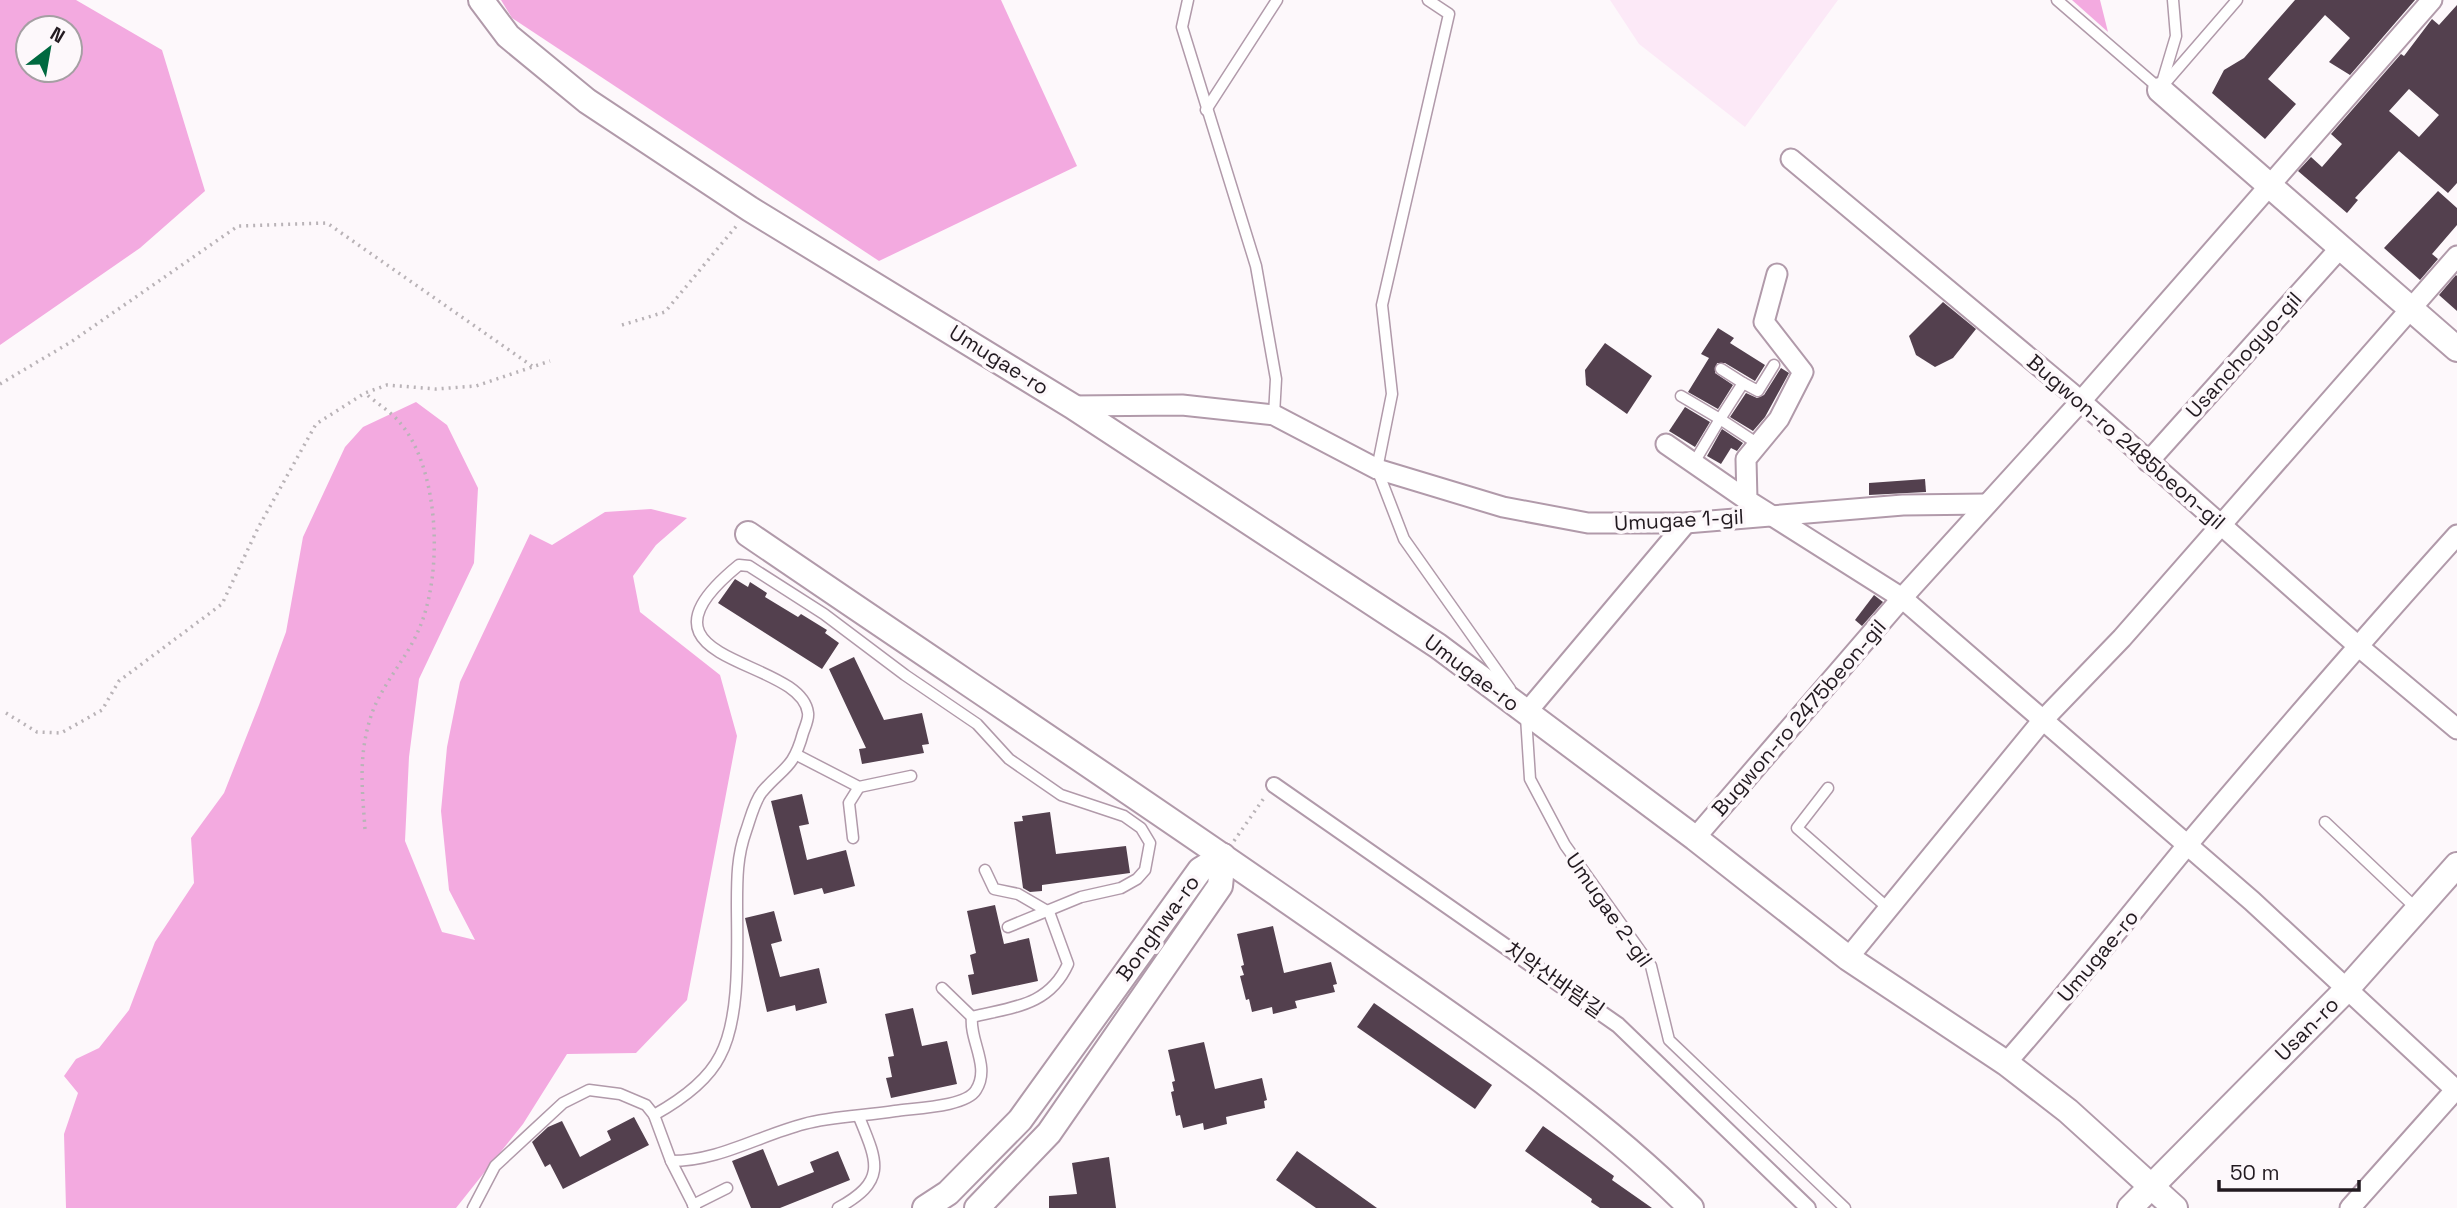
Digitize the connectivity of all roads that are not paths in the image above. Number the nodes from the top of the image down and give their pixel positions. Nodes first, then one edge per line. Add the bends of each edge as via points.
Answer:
1 (481, 0) edge
2 (1188, 0) edge
3 (1277, 0) edge
4 (1428, 0) edge
5 (2057, 0) edge
6 (2173, 0) edge
7 (2237, 0) edge
8 (2432, 0) edge
9 (2160, 90) junction
10 (1206, 110) junction
11 (1791, 159) dead end
12 (2270, 185) junction
13 (2341, 247) junction
14 (2457, 256) edge
15 (1777, 274) dead end
16 (2412, 310) junction
17 (2457, 349) edge
18 (1774, 365) dead end
19 (1721, 369) dead end
20 (1743, 383) junction
21 (1681, 396) dead end
22 (2081, 401) junction
23 (1072, 406) junction
24 (1274, 415) junction
25 (1720, 419) junction
26 (1752, 440) dead end
27 (1666, 444) dead end
28 (1695, 461) junction
29 (2147, 462) junction
30 (1377, 469) junction
31 (1747, 500) junction
32 (1987, 504) junction
33 (1771, 514) junction
34 (1686, 523) junction
35 (2220, 524) junction
36 (748, 534) dead end
37 (2457, 535) edge
38 (1902, 598) junction
39 (2358, 646) junction
40 (1526, 713) junction
41 (2042, 722) junction
42 (2457, 729) edge
43 (797, 755) junction
44 (911, 776) dead end
45 (1274, 785) road end
46 (859, 787) junction
47 (1828, 788) dead end
48 (2325, 822) dead end
49 (853, 838) dead end
50 (1695, 838) junction
51 (2187, 846) junction
52 (1223, 856) junction
53 (2457, 865) edge
54 (985, 870) dead end
55 (1889, 909) junction
56 (2418, 910) junction
57 (1049, 912) junction
58 (1009, 927) dead end
59 (1847, 958) junction
60 (942, 988) dead end
61 (2346, 991) junction
62 (972, 1017) junction
63 (2006, 1063) junction
64 (2457, 1090) edge
65 (654, 1115) junction
66 (859, 1117) junction
67 (671, 1161) junction
68 (2150, 1186) junction
69 (727, 1188) dead end
70 (694, 1206) edge
71 (473, 1208) edge
72 (838, 1208) edge
73 (925, 1208) edge
74 (977, 1208) edge
75 (1691, 1208) edge
76 (1808, 1208) edge
77 (1845, 1208) edge
78 (2130, 1208) edge
79 (2175, 1208) edge
80 (2350, 1208) edge

1 - 23 street, Umugae-ro via 508,36 587,101 751,209
2 - 10 lane via 1182,27
3 - 10 lane
4 - 30 lane via 1449,14 1381,305 1392,394
5 - 9 lane
6 - 9 lane via 2176,36
7 - 9 lane
8 - 12 street
9 - 12 street
10 - 24 lane via 1256,266 1276,379
11 - 22 street, Bugwon-ro 2485beon-gil
12 - 13 street
12 - 22 street, Bugwon-ro 2475beon-gil
13 - 16 street
13 - 29 street, Usanchogyo-gil
14 - 16 street
15 - 31 street via 1764,323 1803,372 1779,419 1746,459
16 - 17 street
16 - 35 street
18 - 20 lane via 1758,391
19 - 20 lane
20 - 25 lane
21 - 25 lane
22 - 29 street, Bugwon-ro 2485beon-gil
22 - 32 street, Bugwon-ro 2475beon-gil
23 - 24 street via 1182,405
23 - 40 street, Umugae-ro via 1426,638
24 - 30 street, Umugae 1-gil
25 - 26 lane
25 - 28 lane
27 - 28 street, Bugwon-ro 2475beon-gil
28 - 31 street, Bugwon-ro 2475beon-gil
29 - 35 street, Bugwon-ro 2485beon-gil
30 - 34 street, Umugae 1-gil via 1503,507 1588,523
30 - 40 lane via 1404,539
31 - 33 street, Bugwon-ro 2475beon-gil
32 - 33 street, Umugae 1-gil
32 - 38 street, Bugwon-ro 2475beon-gil
33 - 34 street, Umugae 1-gil
33 - 38 street, Bugwon-ro 2475beon-gil
34 - 40 street, Umugae-ro
35 - 39 street, Bugwon-ro 2485beon-gil
35 - 41 street
36 - 52 street
37 - 39 street
38 - 41 street, Bugwon-ro 2475beon-gil
38 - 50 street, Bugwon-ro 2475beon-gil
39 - 42 street, Bugwon-ro 2485beon-gil
39 - 51 street
40 - 50 street, Umugae-ro
40 - 77 lane, Umugae 2-gil via 1530,779 1564,845 1651,966 1669,1040
41 - 51 street, Bugwon-ro 2475beon-gil
41 - 55 street
43 - 46 lane
43 - 57 lane via 808,714 804,702 718,650 701,636 696,624 709,593 739,565 749,566 824,614 977,724 1009,759 1061,795 1124,816 1141,828 1150,843 1145,870 1137,879
43 - 65 lane via 760,793 744,835 735,877 735,990 720,1056 680,1100
44 - 46 lane
45 - 76 street, 치악산바람길 via 1618,1025
46 - 49 lane via 849,803
47 - 55 lane via 1797,828
48 - 56 lane
50 - 59 street, Umugae-ro
51 - 61 street, Bugwon-ro 2475beon-gil
51 - 63 street, Umugae-ro
52 - 73 street, Bonghwa-ro via 1200,870 1020,1120 948,1192
52 - 74 street, Bonghwa-ro via 1220,886 1049,1133
52 - 75 street via 1542,1080 1654,1171
53 - 56 street, Usan-ro
54 - 57 lane via 994,889 1018,894
55 - 59 street
56 - 61 street, Usan-ro
57 - 58 lane
57 - 62 lane via 1068,964 1057,985 1026,1004
59 - 63 street, Umugae-ro
60 - 62 lane
61 - 64 street, Bugwon-ro 2475beon-gil
61 - 68 street, Usan-ro
62 - 66 lane via 980,1078 976,1091 966,1100
63 - 68 street, Umugae-ro via 2068,1111
64 - 80 street
65 - 67 lane
65 - 71 lane via 646,1105 620,1094 589,1090 563,1103 495,1167
66 - 67 lane via 806,1123 698,1161
66 - 72 lane via 877,1170 861,1195
67 - 70 lane
68 - 78 street
68 - 79 street, Umugae-ro
69 - 70 lane

